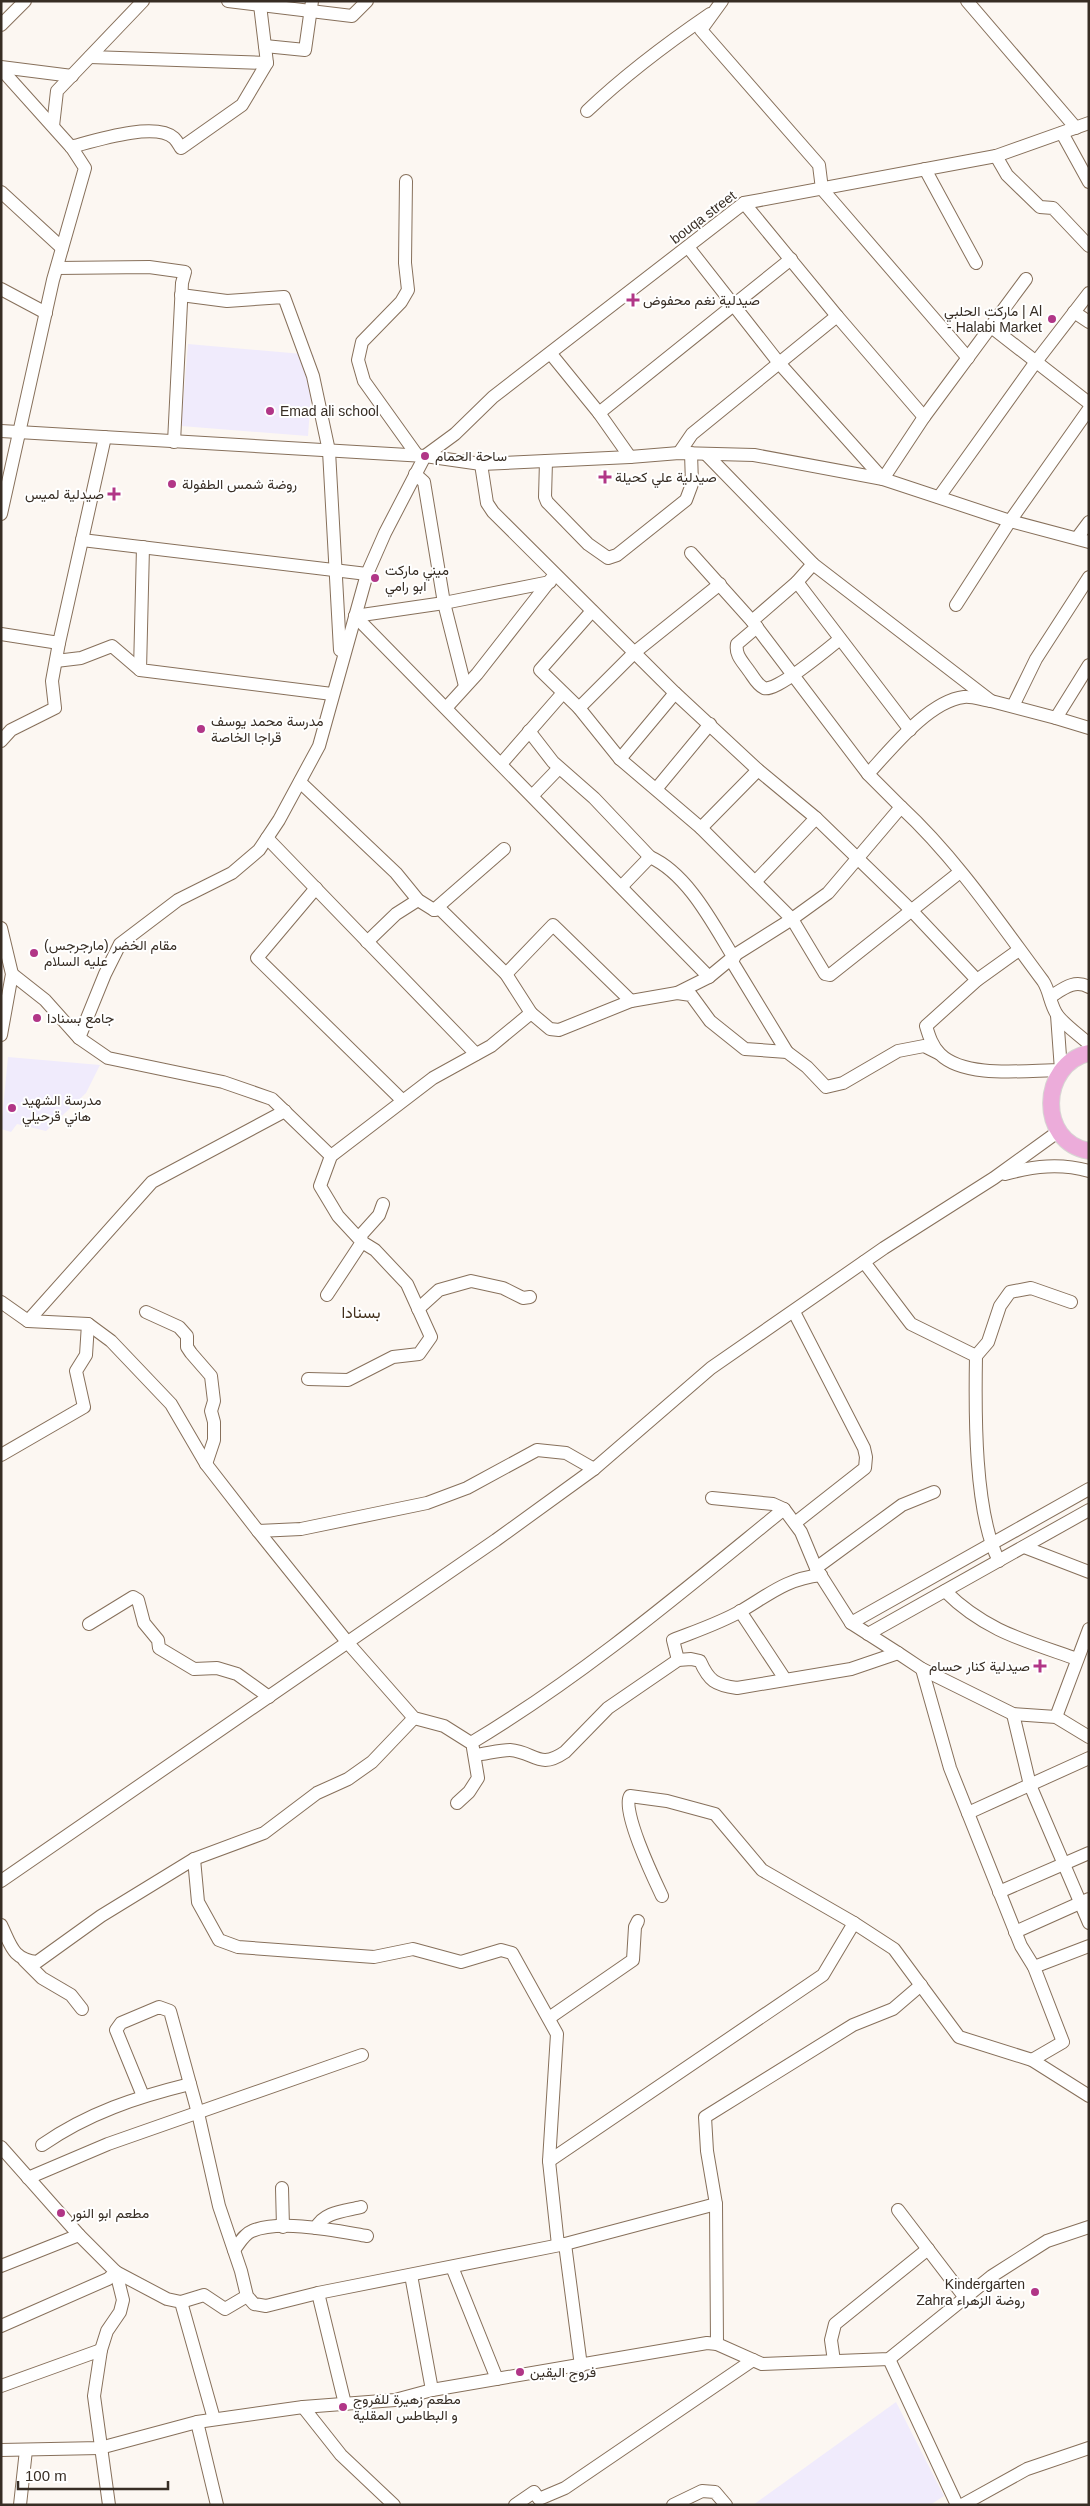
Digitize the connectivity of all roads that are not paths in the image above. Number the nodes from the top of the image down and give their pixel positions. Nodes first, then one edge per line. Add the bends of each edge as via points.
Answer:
1 (25, 1) edge
2 (143, 1) edge
3 (228, 1) edge
4 (367, 1) edge
5 (967, 1) edge
6 (260, 5) junction
7 (719, 5) edge
8 (312, 6) edge
9 (1, 25) edge
10 (265, 46) junction
11 (90, 57) junction
12 (267, 63) junction
13 (1, 68) edge
14 (72, 76) junction
15 (588, 111) dead end
16 (1089, 123) edge
17 (53, 126) junction
18 (1076, 128) junction
19 (1062, 133) junction
20 (71, 147) junction
21 (996, 156) junction
22 (925, 169) junction
23 (406, 181) dead end
24 (1089, 182) edge
25 (822, 189) junction
26 (1, 192) edge
27 (744, 203) junction
28 (1089, 246) edge
29 (688, 247) junction
30 (62, 248) junction
31 (791, 259) junction
32 (976, 263) dead end
33 (57, 268) junction
34 (1026, 279) dead end
35 (1, 289) edge
36 (1089, 293) edge
37 (181, 295) junction
38 (733, 306) junction
39 (1074, 312) junction
40 (46, 313) junction
41 (837, 316) junction
42 (1089, 322) edge
43 (990, 326) junction
44 (551, 354) junction
45 (968, 358) junction
46 (1035, 362) junction
47 (779, 363) junction
48 (1089, 403) edge
49 (1089, 410) edge
50 (599, 413) junction
51 (924, 417) junction
52 (1, 431) edge
53 (21, 432) junction
54 (105, 438) junction
55 (174, 442) junction
56 (329, 450) junction
57 (685, 453) junction
58 (706, 454) junction
59 (421, 455) junction
60 (630, 457) junction
61 (546, 461) junction
62 (481, 464) junction
63 (415, 474) junction
64 (883, 479) junction
65 (938, 497) junction
66 (1, 514) edge
67 (1010, 521) junction
68 (1089, 522) edge
69 (82, 540) junction
70 (1083, 540) edge
71 (143, 547) junction
72 (691, 553) dead end
73 (813, 564) junction
74 (337, 570) junction
75 (368, 574) junction
76 (1089, 577) edge
77 (553, 578) junction
78 (797, 582) junction
79 (720, 584) junction
80 (444, 603) junction
81 (956, 605) dead end
82 (592, 611) junction
83 (356, 616) junction
84 (754, 624) junction
85 (1, 634) edge
86 (840, 639) junction
87 (59, 643) junction
88 (635, 652) junction
89 (56, 661) junction
90 (340, 665) junction
91 (1089, 665) edge
92 (140, 670) junction
93 (794, 674) junction
94 (465, 686) junction
95 (674, 692) junction
96 (332, 694) junction
97 (562, 694) junction
98 (991, 701) junction
99 (1013, 706) junction
100 (446, 708) junction
101 (579, 708) junction
102 (1056, 718) junction
103 (710, 724) junction
104 (1089, 728) edge
105 (910, 730) junction
106 (529, 731) junction
107 (1, 741) edge
108 (620, 759) junction
109 (501, 764) junction
110 (559, 768) junction
111 (758, 770) junction
112 (868, 774) junction
113 (300, 782) junction
114 (657, 788) junction
115 (533, 795) junction
116 (901, 807) junction
117 (816, 818) junction
118 (701, 828) junction
119 (267, 838) junction
120 (504, 849) dead end
121 (650, 857) junction
122 (857, 860) junction
123 (960, 872) junction
124 (755, 882) junction
125 (622, 886) junction
126 (316, 888) junction
127 (418, 900) junction
128 (434, 910) junction
129 (911, 910) junction
130 (792, 919) junction
131 (1, 928) edge
132 (367, 942) junction
133 (1020, 950) junction
134 (732, 959) junction
135 (12, 974) junction
136 (506, 974) junction
137 (709, 977) junction
138 (977, 980) junction
139 (1089, 987) edge
140 (677, 992) junction
141 (1050, 997) junction
142 (631, 1001) junction
143 (3, 1013) edge
144 (531, 1014) junction
145 (1057, 1015) junction
146 (1, 1035) edge
147 (79, 1038) junction
148 (1089, 1044) edge
149 (787, 1052) junction
150 (1089, 1053) edge
151 (476, 1054) junction
152 (940, 1054) junction
153 (1061, 1070) junction
154 (402, 1100) junction
155 (285, 1111) junction
156 (1059, 1131) junction
157 (1089, 1151) edge
158 (331, 1156) junction
159 (1089, 1171) edge
160 (994, 1178) junction
161 (382, 1204) dead end
162 (362, 1242) junction
163 (864, 1262) junction
164 (327, 1294) dead end
165 (530, 1298) dead end
166 (1, 1302) edge
167 (1071, 1302) dead end
168 (418, 1309) junction
169 (146, 1312) dead end
170 (794, 1312) junction
171 (28, 1321) junction
172 (88, 1324) junction
173 (976, 1356) junction
174 (308, 1379) dead end
175 (1, 1454) edge
176 (206, 1464) junction
177 (594, 1469) junction
178 (1089, 1489) edge
179 (934, 1492) dead end
180 (712, 1498) dead end
181 (784, 1509) junction
182 (1089, 1510) edge
183 (795, 1523) junction
184 (258, 1531) junction
185 (991, 1544) junction
186 (1024, 1547) junction
187 (1000, 1561) junction
188 (818, 1572) junction
189 (1089, 1572) edge
190 (945, 1591) junction
191 (740, 1612) junction
192 (852, 1623) junction
193 (89, 1624) dead end
194 (1089, 1629) edge
195 (868, 1634) junction
196 (348, 1643) junction
197 (898, 1653) junction
198 (1077, 1659) junction
199 (678, 1660) junction
200 (922, 1668) junction
201 (785, 1679) junction
202 (270, 1696) junction
203 (1013, 1714) junction
204 (1056, 1717) junction
205 (414, 1718) junction
206 (1089, 1737) edge
207 (473, 1749) junction
208 (1089, 1758) edge
209 (1030, 1785) junction
210 (458, 1803) dead end
211 (968, 1813) junction
212 (1089, 1853) edge
213 (194, 1858) junction
214 (1064, 1864) junction
215 (1, 1881) edge
216 (999, 1892) junction
217 (662, 1896) dead end
218 (1084, 1901) edge
219 (638, 1921) dead end
220 (1089, 1923) edge
221 (854, 1924) junction
222 (1, 1925) edge
223 (1015, 1932) junction
224 (1089, 1946) edge
225 (24, 1960) junction
226 (1034, 1967) junction
227 (921, 1986) junction
228 (82, 2009) dead end
229 (549, 2018) junction
230 (362, 2055) dead end
231 (1032, 2060) junction
232 (190, 2084) junction
233 (143, 2096) junction
234 (1089, 2096) edge
235 (198, 2113) junction
236 (42, 2145) dead end
237 (1, 2147) edge
238 (549, 2161) junction
239 (28, 2178) junction
240 (282, 2188) dead end
241 (716, 2204) junction
242 (361, 2207) dead end
243 (898, 2210) dead end
244 (283, 2227) junction
245 (1089, 2227) edge
246 (316, 2228) junction
247 (79, 2236) junction
248 (367, 2236) dead end
249 (561, 2244) junction
250 (928, 2249) junction
251 (234, 2250) junction
252 (1, 2266) edge
253 (452, 2267) junction
254 (116, 2272) junction
255 (411, 2275) junction
256 (318, 2293) junction
257 (247, 2296) junction
258 (966, 2299) junction
259 (181, 2302) junction
260 (1, 2326) edge
261 (718, 2344) junction
262 (101, 2350) junction
263 (889, 2359) junction
264 (754, 2360) junction
265 (834, 2361) junction
266 (581, 2366) junction
267 (497, 2379) junction
268 (1, 2386) edge
269 (432, 2390) junction
270 (345, 2404) junction
271 (303, 2407) junction
272 (214, 2420) junction
273 (197, 2422) junction
274 (100, 2448) junction
275 (1089, 2448) edge
276 (1, 2450) edge
277 (26, 2450) junction
278 (20, 2505) edge
279 (109, 2505) edge
280 (217, 2505) edge
281 (394, 2505) edge
282 (515, 2505) edge
283 (673, 2505) edge
284 (726, 2505) edge
285 (956, 2505) edge
286 (962, 2505) edge

1 - 9 street
2 - 11 street
3 - 6 street
4 - 8 street via 352,16
5 - 18 street
6 - 8 street
6 - 10 street
7 - 15 street via 644,60
7 - 25 street via 701,30 819,166
8 - 10 street via 305,50
10 - 12 street
11 - 12 street
11 - 14 street
12 - 20 street via 242,105 181,148 174,138 160,132 128,133
13 - 14 street
13 - 17 street
14 - 17 street via 57,91
16 - 18 street, bouqa street
17 - 20 street
18 - 19 street, bouqa street
19 - 21 street, bouqa street
19 - 24 street
20 - 30 street via 85,168
21 - 22 street, bouqa street
21 - 28 street via 1007,175 1040,207 1053,208
22 - 25 street, bouqa street
22 - 32 street
23 - 59 street via 408,290 401,302 362,342 358,360 364,381
25 - 27 street, bouqa street
25 - 45 street
26 - 30 street
27 - 29 street, bouqa street
27 - 31 street
29 - 38 street
29 - 44 street, bouqa street
30 - 33 street
31 - 38 street
31 - 41 street
33 - 37 street via 149,267 185,272
33 - 40 street
34 - 43 street
35 - 40 street
36 - 39 street
37 - 55 street
37 - 56 street via 227,301 284,297 313,376
38 - 47 street
38 - 50 street
39 - 42 street
39 - 46 street
40 - 53 street
41 - 47 street
41 - 51 street
43 - 45 street
43 - 46 street
44 - 50 street
44 - 59 street, bouqa street via 493,397 455,434
45 - 51 street
46 - 48 street
46 - 65 street
47 - 57 street via 692,434
47 - 64 street
49 - 67 street
50 - 60 street
51 - 64 street
52 - 53 street
53 - 54 street
53 - 66 street
54 - 55 street
54 - 69 street
55 - 56 street
56 - 59 street
56 - 74 street
57 - 58 street
57 - 60 street
57 - 61 street via 692,484 686,500 617,555 608,558 588,544 552,508 545,497
58 - 64 street via 754,455
58 - 73 street
59 - 62 street
59 - 63 street
60 - 61 street
61 - 62 street
62 - 77 street via 487,503
63 - 75 street
63 - 80 street via 424,482
64 - 65 street
65 - 67 street
67 - 70 street
67 - 81 street
68 - 70 street
69 - 71 street
69 - 87 street
71 - 74 street
71 - 92 street
72 - 79 street
73 - 78 street
73 - 98 street
74 - 75 street
74 - 90 street
75 - 83 street
76 - 99 street via 1036,659
77 - 80 street
77 - 82 street
77 - 94 street
78 - 84 street
78 - 86 street
79 - 84 street
79 - 88 street
80 - 83 street
80 - 94 street
82 - 88 street
82 - 97 street via 540,670
83 - 90 street
83 - 100 street
84 - 93 street
84 - 93 street via 736,650 758,684 770,689
85 - 87 street
86 - 93 street
86 - 105 street
87 - 89 street
88 - 95 street
88 - 101 street
89 - 92 street via 81,658 112,646
89 - 107 street via 52,681 55,708 11,730
90 - 96 street
91 - 102 street
92 - 96 street
93 - 112 street
94 - 100 street
95 - 103 street
95 - 108 street
96 - 113 street via 319,746
97 - 101 street
97 - 106 street
98 - 99 street
98 - 105 street via 964,696 941,704
99 - 102 street
100 - 109 street
101 - 108 street
102 - 104 street
103 - 111 street
103 - 114 street
105 - 112 street
106 - 109 street
106 - 110 street via 541,750
108 - 114 street
109 - 115 street
110 - 115 street
110 - 121 street via 594,798
111 - 117 street
111 - 118 street
112 - 116 street
113 - 119 street
113 - 127 street via 396,873
114 - 118 street
115 - 125 street
116 - 122 street
116 - 123 street via 922,826
117 - 122 street
117 - 124 street
118 - 124 street
119 - 126 street
119 - 147 street via 259,850 232,873 178,900 120,944
120 - 128 street
121 - 125 street
121 - 134 street via 661,862 693,894
122 - 129 street
122 - 130 street via 828,893
123 - 129 street
123 - 133 street
124 - 130 street
125 - 137 street
126 - 132 street
126 - 154 street via 257,958
127 - 128 street
127 - 132 street via 396,914
128 - 136 street via 440,910
129 - 130 street via 830,975 822,970
129 - 138 street
130 - 134 street
131 - 135 street
132 - 151 street
133 - 138 street
133 - 141 street
134 - 137 street
134 - 149 street
135 - 143 street
135 - 147 street via 45,1000
136 - 142 street via 553,925
136 - 144 street
137 - 140 street
138 - 152 street via 926,1026
139 - 141 street via 1081,983 1072,984
140 - 142 street
140 - 149 street via 691,995 710,1022 745,1049
141 - 145 street
142 - 144 street via 559,1030 550,1029
143 - 146 street
144 - 151 street via 492,1046
145 - 148 street
145 - 153 street
147 - 155 street via 108,1058 223,1082 272,1099
149 - 152 street via 826,1087 843,1083 898,1051 924,1046
150 - 153 main road via 1071,1060
151 - 154 street
152 - 153 street via 975,1070
153 - 156 main road via 1053,1084 1050,1100 1052,1116
154 - 158 street
155 - 158 street
155 - 171 street via 152,1182
156 - 157 main road
156 - 160 street
158 - 162 street via 320,1186 338,1216
159 - 160 street via 1072,1166 1041,1166
160 - 163 street
161 - 162 street via 379,1215 361,1235
162 - 164 street
162 - 168 street via 375,1250 408,1284
163 - 170 street
163 - 173 street via 912,1324
165 - 168 street via 471,1281 439,1290
166 - 171 street
167 - 173 street via 1031,1288 1010,1292 1000,1306 988,1342
168 - 174 street via 431,1337 419,1354 393,1357 348,1380
169 - 176 street via 179,1327 187,1336 187,1347 191,1353 212,1376 214,1440
170 - 177 street via 711,1368
170 - 183 street via 866,1457 865,1468
171 - 172 street
172 - 175 street via 86,1355 76,1371 84,1408
172 - 176 street via 111,1340 171,1404
173 - 185 street via 982,1501
176 - 184 street
177 - 184 street via 566,1453 537,1450 467,1488 427,1503 301,1530
177 - 196 street
178 - 185 street
179 - 188 street via 902,1506
180 - 181 street via 773,1504
181 - 183 street
181 - 207 street via 623,1639
182 - 186 street
183 - 188 street
184 - 196 street
185 - 187 street
185 - 192 street
186 - 187 street
186 - 189 street
187 - 190 street
188 - 191 street via 782,1584
188 - 192 street
190 - 195 street
190 - 198 street via 985,1624
191 - 199 street via 673,1640
191 - 201 street
192 - 195 street
193 - 202 street via 133,1597 138,1600 144,1623 158,1640 159,1648 194,1669 217,1668 237,1674
194 - 198 street
195 - 197 street
196 - 202 street
196 - 205 street
197 - 200 street
197 - 201 street via 851,1670
198 - 204 street
199 - 201 street via 700,1661 705,1673 718,1686 737,1688
199 - 207 street via 608,1708 558,1758 542,1762 511,1750
200 - 203 street
200 - 211 street via 950,1768
202 - 215 street
203 - 204 street
203 - 209 street
204 - 206 street
205 - 207 street via 444,1726
205 - 213 street via 372,1762 348,1779 317,1793 264,1833
207 - 210 street via 478,1778
208 - 209 street
209 - 211 street
209 - 214 street
211 - 216 street
212 - 214 street
213 - 225 street via 101,1916 37,1962
213 - 229 street via 198,1902 219,1940 238,1947 354,1956 394,1954 413,1949 462,1962 501,1950 512,1953
214 - 216 street
214 - 218 street
216 - 223 street
217 - 221 street via 627,1805 630,1796 667,1801 714,1814 762,1870
218 - 220 street
218 - 223 street
219 - 229 street via 633,1960
221 - 227 street via 894,1950
221 - 238 street via 823,1975
222 - 225 street via 15,1955
223 - 226 street
224 - 226 street
225 - 228 street via 42,1978 71,1995
226 - 231 street via 1063,2042
227 - 231 street via 959,2037
227 - 241 street via 893,2009 853,2025 705,2117
229 - 238 street via 558,2034
230 - 235 street
231 - 234 street
232 - 233 street
232 - 233 street via 170,2011 159,2007 121,2023 116,2030
232 - 235 street
233 - 236 street via 86,2118
235 - 239 street via 108,2144
235 - 251 street via 219,2206
237 - 239 street
238 - 249 street
239 - 247 street
240 - 244 street
241 - 249 street
241 - 261 street
242 - 246 street via 326,2216
243 - 250 street
244 - 246 street
244 - 251 street via 252,2231
245 - 258 street via 1047,2241 992,2276
246 - 248 street
247 - 252 street
247 - 254 street
249 - 253 street
249 - 266 street
250 - 258 street
250 - 265 street via 835,2324 831,2340
251 - 257 street
253 - 255 street
253 - 267 street
254 - 259 street via 167,2299
254 - 260 street via 108,2280
254 - 262 street via 123,2300
255 - 256 street
255 - 269 street
256 - 257 street via 266,2306 254,2304
256 - 270 street
257 - 259 street via 225,2309 204,2295
258 - 263 street
259 - 272 street
261 - 264 street
261 - 266 street via 666,2348
262 - 268 street
262 - 274 street via 94,2396
263 - 265 street
263 - 285 street
264 - 265 street via 762,2364
264 - 282 street via 565,2488 539,2499 534,2492
266 - 267 street
267 - 269 street
269 - 270 street via 395,2400
270 - 271 street
271 - 272 street
271 - 281 street via 341,2455
272 - 273 street
273 - 274 street
273 - 280 street
274 - 277 street
274 - 279 street
275 - 286 street via 1027,2470
276 - 277 street
277 - 278 street
283 - 284 street via 702,2491 715,2492

